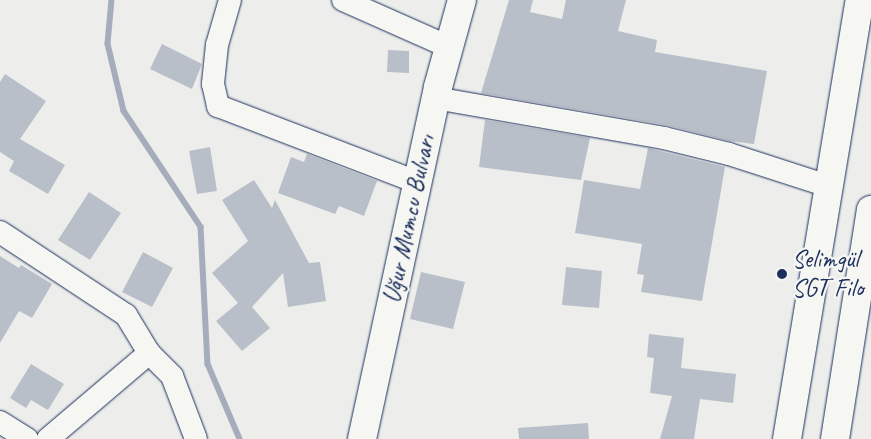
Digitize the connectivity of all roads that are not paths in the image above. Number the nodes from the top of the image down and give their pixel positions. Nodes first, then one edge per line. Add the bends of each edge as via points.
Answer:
1 (230, 0) edge
2 (342, 0) edge
3 (462, 0) edge
4 (860, 0) edge
5 (449, 47) junction
6 (436, 98) junction
7 (417, 182) junction
8 (828, 186) junction
9 (871, 210) edge
10 (0, 232) edge
11 (149, 352) junction
12 (0, 422) edge
13 (27, 439) edge
14 (48, 439) edge
15 (196, 439) edge
16 (362, 439) edge
17 (786, 439) edge
18 (835, 439) edge

1 - 7 street via 212,84 218,106
2 - 5 street
3 - 5 main road, Uğur Mumcu Bulvarı
4 - 8 main road
5 - 6 main road, Uğur Mumcu Bulvarı
6 - 7 main road, Uğur Mumcu Bulvarı
6 - 8 street via 664,138 729,154
7 - 16 main road, Uğur Mumcu Bulvarı
8 - 17 main road
9 - 18 main road
10 - 11 street via 126,316
11 - 14 street
11 - 15 street via 172,376
12 - 13 street

